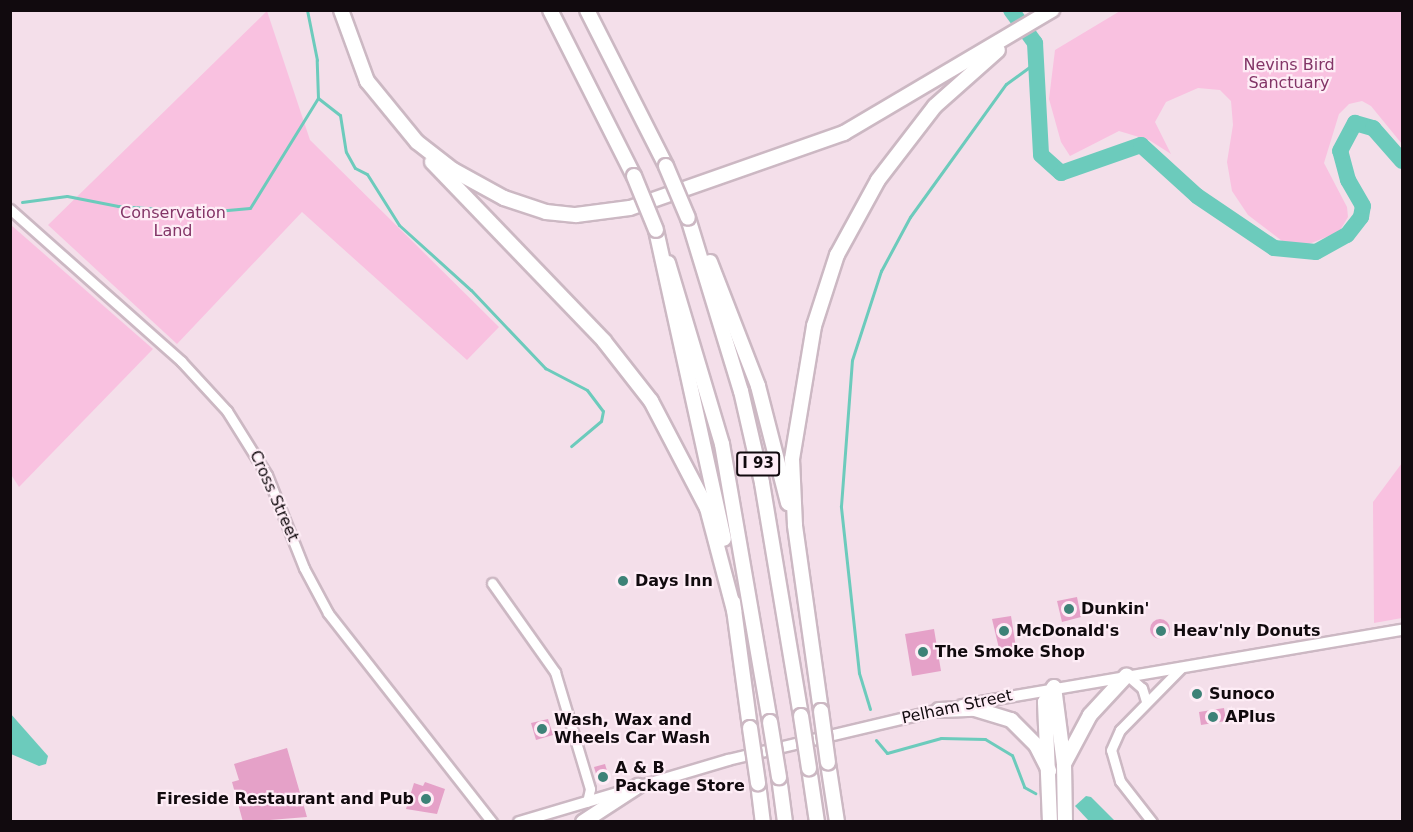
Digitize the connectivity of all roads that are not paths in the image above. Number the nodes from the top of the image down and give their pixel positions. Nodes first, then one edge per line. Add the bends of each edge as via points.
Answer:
1 (334, 10) edge
2 (341, 10) edge
3 (550, 10) edge
4 (587, 10) edge
5 (1052, 10) edge
6 (1015, 34) junction
7 (351, 46) junction
8 (407, 133) junction
9 (10, 209) edge
10 (688, 218) junction
11 (656, 230) junction
12 (797, 546) junction
13 (492, 582) dead end
14 (734, 610) junction
15 (1402, 630) edge
16 (1184, 666) junction
17 (1127, 675) junction
18 (1054, 687) junction
19 (1146, 701) junction
20 (939, 710) junction
21 (1064, 764) junction
22 (1049, 771) junction
23 (638, 786) junction
24 (587, 802) junction
25 (492, 822) edge
26 (519, 822) edge
27 (583, 822) edge
28 (763, 822) edge
29 (785, 822) edge
30 (817, 822) edge
31 (837, 822) edge
32 (1050, 822) edge
33 (1065, 822) edge
34 (1152, 822) edge

1 - 7 highway
2 - 7 highway
3 - 11 highway, I 93, bridge via 634,176
4 - 10 highway, I 93, bridge
5 - 6 highway
6 - 8 highway via 844,133 606,213 561,215 519,204 453,170
6 - 12 highway via 951,89 903,143 856,214 837,255 814,326 798,406 792,459
7 - 8 highway via 372,89
8 - 14 highway via 604,341 651,401 707,508
9 - 25 street, Cross Street via 181,361 227,411 267,475 309,579 328,613
10 - 12 highway via 726,297 755,377
10 - 30 highway, I 93, bridge via 754,448
11 - 14 highway via 716,497
11 - 29 highway, I 93, bridge via 687,317 722,444
12 - 31 highway, bridge
13 - 24 street via 555,672 590,789
14 - 28 highway, bridge
15 - 16 main road, Pelham Street
16 - 17 main road, Pelham Street
16 - 19 street
17 - 18 main road, Pelham Street
17 - 19 street via 1140,684
17 - 21 highway via 1090,715
18 - 20 main road, Pelham Street
18 - 21 highway
18 - 22 highway via 1045,702
19 - 34 street via 1117,734 1111,756 1120,781
20 - 22 highway via 975,709 1011,720 1036,745
20 - 23 main road, Pelham Street via 728,760
21 - 33 highway
22 - 32 highway
23 - 24 main road, Pelham Street
23 - 27 highway
24 - 26 main road, Pelham Street

